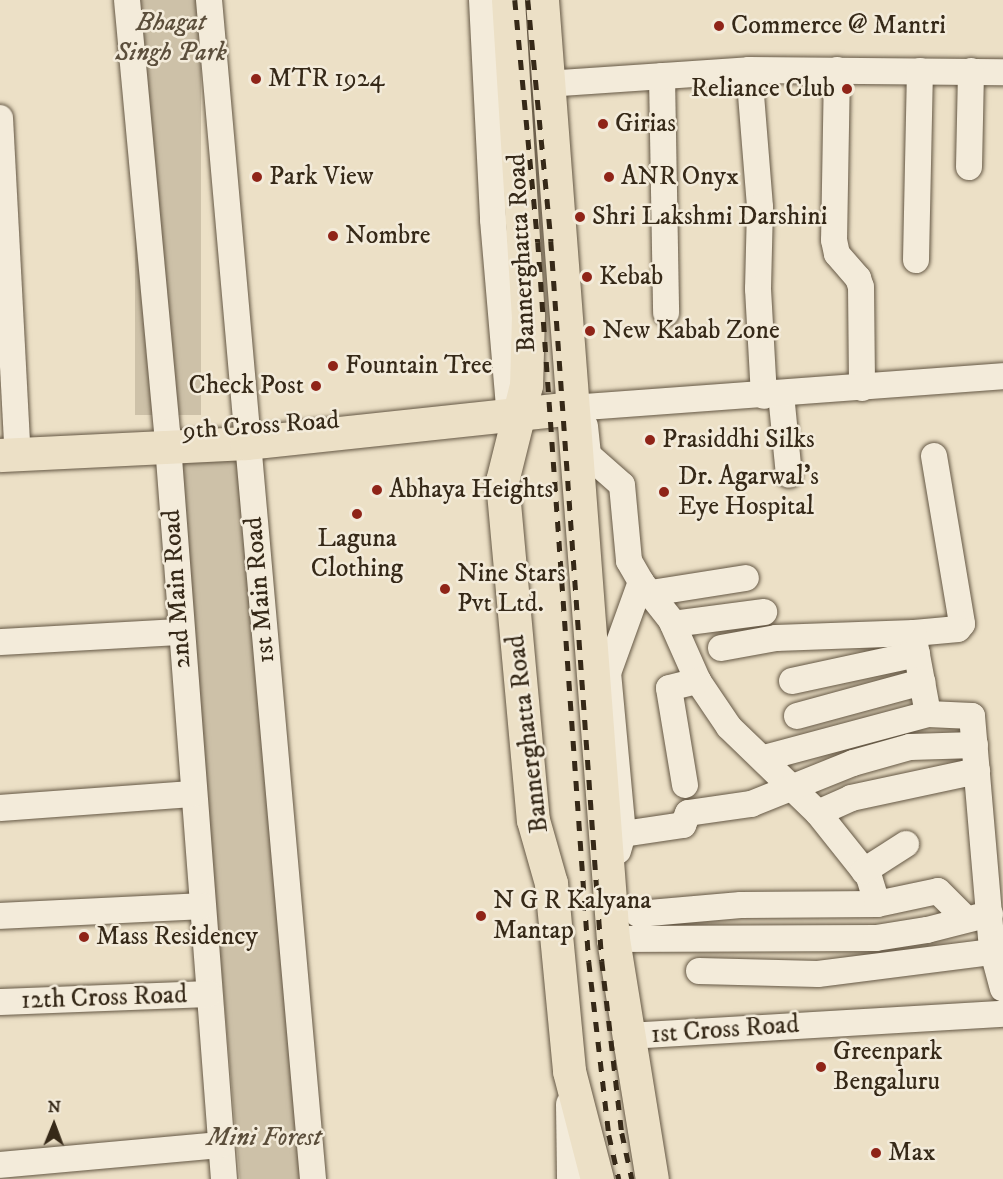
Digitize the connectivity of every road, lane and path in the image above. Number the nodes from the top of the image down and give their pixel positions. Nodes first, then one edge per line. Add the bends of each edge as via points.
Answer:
1 (127, 0) edge
2 (209, 0) edge
3 (482, 0) edge
4 (508, 0) edge
5 (542, 0) edge
6 (748, 70) junction
7 (837, 70) junction
8 (920, 70) junction
9 (971, 71) junction
10 (1003, 72) edge
11 (663, 76) junction
12 (546, 84) junction
13 (0, 118) edge
14 (969, 167) dead end
15 (916, 261) dead end
16 (4, 281) edge
17 (666, 313) dead end
18 (515, 316) junction
19 (1003, 376) edge
20 (862, 388) junction
21 (773, 395) junction
22 (577, 408) junction
23 (517, 410) junction
24 (245, 435) junction
25 (167, 439) junction
26 (6, 445) edge
27 (934, 456) dead end
28 (789, 475) dead end
29 (747, 578) dead end
30 (646, 588) junction
31 (764, 612) dead end
32 (673, 624) junction
33 (179, 632) junction
34 (0, 642) edge
35 (916, 644) junction
36 (721, 648) dead end
37 (698, 681) junction
38 (792, 681) dead end
39 (922, 682) junction
40 (928, 714) junction
41 (797, 716) dead end
42 (975, 745) junction
43 (764, 758) junction
44 (977, 771) junction
45 (685, 785) dead end
46 (791, 788) junction
47 (192, 794) junction
48 (0, 808) edge
49 (818, 813) junction
50 (623, 834) junction
51 (906, 844) dead end
52 (864, 871) junction
53 (608, 880) junction
54 (877, 904) junction
55 (202, 906) junction
56 (638, 914) dead end
57 (0, 916) edge
58 (978, 916) junction
59 (613, 939) junction
60 (993, 952) junction
61 (699, 971) dead end
62 (1003, 989) edge
63 (208, 994) junction
64 (0, 1002) edge
65 (1003, 1014) edge
66 (627, 1036) junction
67 (568, 1071) junction
68 (221, 1145) junction
69 (0, 1165) edge
70 (224, 1179) edge
71 (313, 1179) edge
72 (570, 1179) edge
73 (597, 1179) edge
74 (652, 1179) edge

1 - 25 street, 2nd Main Road
2 - 24 street, 1st Main Road
3 - 18 street
4 - 18 main road, Bannerghatta Road
5 - 12 main road, Bannerghatta Road
6 - 7 street
6 - 11 street
6 - 21 street via 760,207 758,289
7 - 8 street
7 - 20 street via 834,240 837,254 861,287
8 - 9 street
8 - 15 street
9 - 10 street
9 - 14 street
11 - 12 street
11 - 17 street
12 - 22 main road, Bannerghatta Road
13 - 16 street
16 - 26 street
18 - 23 main road, Bannerghatta Road
19 - 20 street
20 - 21 street
21 - 22 street
21 - 28 street
22 - 23 main road, 9th Cross Road
22 - 30 street via 588,455 622,485 629,561
22 - 53 main road, Bannerghatta Road
23 - 24 main road, 9th Cross Road
23 - 67 main road, Bannerghatta Road via 503,491 533,820 551,883
24 - 25 main road, 9th Cross Road
24 - 71 street, 1st Main Road
25 - 26 main road, 9th Cross Road
25 - 33 street, 2nd Main Road
27 - 35 street via 962,624
29 - 30 street
30 - 32 street
30 - 50 street via 608,673
31 - 32 street
32 - 37 street
33 - 34 street
33 - 47 street, 2nd Main Road
35 - 36 street via 776,638
35 - 38 street
35 - 39 street
37 - 43 street via 729,727
37 - 45 street via 669,688
39 - 40 street
39 - 41 street
40 - 42 street via 972,716
40 - 43 street
42 - 44 street
42 - 46 street via 910,747 853,763
43 - 46 street
44 - 49 street via 964,770 851,798
44 - 58 street
46 - 49 street
46 - 50 street via 751,804 688,813 683,825
47 - 48 street
47 - 55 street, 2nd Main Road
49 - 52 street
50 - 53 street
51 - 52 street
52 - 54 street
53 - 59 main road, Bannerghatta Road
54 - 56 street via 741,905
54 - 58 street via 938,891
55 - 57 street
55 - 63 street, 2nd Main Road
58 - 59 street via 876,938
58 - 60 street
59 - 66 main road, Bannerghatta Road
60 - 61 street via 901,967 818,974
60 - 62 street
63 - 64 street, 12th Cross Road
63 - 68 street, 2nd Main Road
65 - 66 street, 1st Cross Road
66 - 74 main road, Bannerghatta Road
67 - 72 street
67 - 73 main road, Bannerghatta Road
68 - 69 street
68 - 70 street, 2nd Main Road

